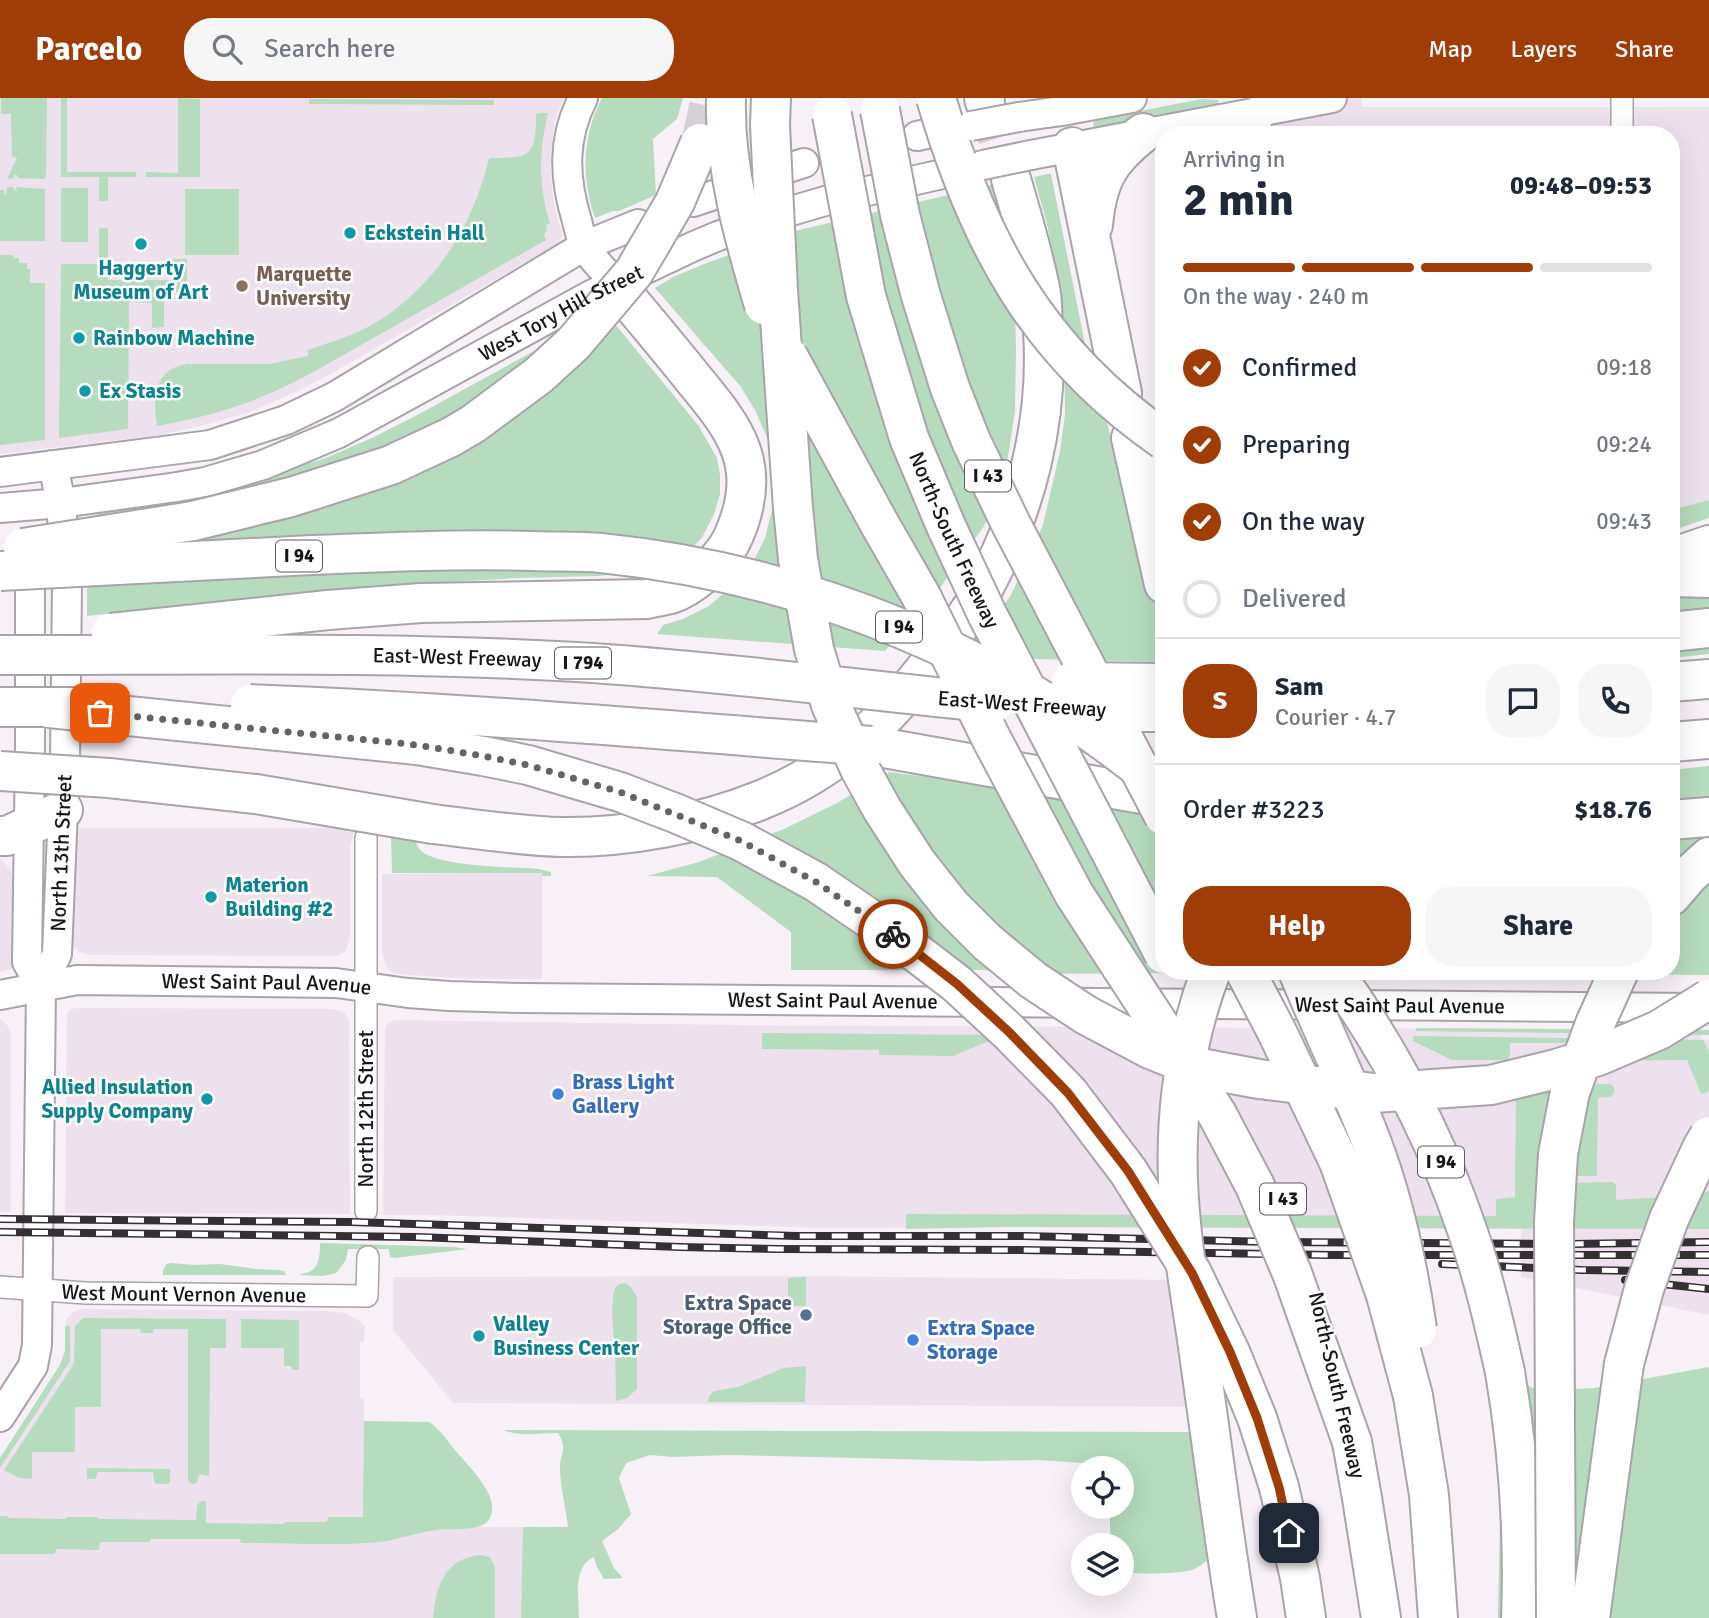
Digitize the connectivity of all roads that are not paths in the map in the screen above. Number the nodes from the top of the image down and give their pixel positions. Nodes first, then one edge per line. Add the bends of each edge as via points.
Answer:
1 (583, 98) edge
2 (726, 98) edge
3 (1332, 98) edge
4 (1622, 98) edge
5 (880, 104) edge
6 (831, 107) edge
7 (770, 111) edge
8 (1261, 115) edge
9 (1137, 116) edge
10 (963, 117) edge
11 (1063, 119) edge
12 (1622, 126) edge
13 (700, 143) tunnel mouth
14 (1008, 167) junction
15 (638, 224) dead end
16 (1091, 241) junction
17 (584, 246) junction
18 (606, 273) dead end
19 (631, 303) dead end
20 (1122, 393) dead end
21 (1147, 439) edge
22 (53, 465) junction
23 (11, 470) edge
24 (61, 503) junction
25 (14, 507) edge
26 (1155, 545) edge
27 (1709, 545) edge
28 (0, 552) edge
29 (1680, 555) edge
30 (0, 571) edge
31 (1680, 577) edge
32 (1709, 578) edge
33 (1709, 628) edge
34 (1680, 631) edge
35 (0, 642) edge
36 (0, 655) edge
37 (706, 671) junction
38 (1709, 678) edge
39 (1680, 681) edge
40 (1155, 682) edge
41 (0, 707) edge
42 (49, 708) junction
43 (1155, 712) edge
44 (1709, 739) edge
45 (1680, 742) edge
46 (873, 746) junction
47 (1155, 766) edge
48 (0, 771) edge
49 (1155, 781) edge
50 (1155, 796) edge
51 (1155, 799) edge
52 (63, 810) junction
53 (1709, 817) edge
54 (1680, 820) edge
55 (15, 831) edge
56 (366, 838) dead end
57 (1709, 857) edge
58 (1680, 886) edge
59 (1155, 937) edge
60 (1178, 980) edge
61 (1207, 980) edge
62 (1250, 980) edge
63 (1302, 980) edge
64 (1339, 980) edge
65 (1615, 980) edge
66 (41, 986) junction
67 (366, 988) junction
68 (0, 995) edge
69 (1709, 999) edge
70 (1709, 1008) edge
71 (1709, 1136) edge
72 (366, 1211) dead end
73 (368, 1256) dead end
74 (0, 1287) edge
75 (37, 1289) junction
76 (1413, 1396) junction
77 (0, 1417) edge
78 (1352, 1442) junction
79 (1237, 1618) edge
80 (1306, 1618) edge
81 (1381, 1618) edge
82 (1438, 1618) edge
83 (1521, 1618) edge
84 (1556, 1618) edge
85 (1590, 1618) edge

1 - 17 street via 573,121 566,164
2 - 78 highway, bridge via 736,200 767,314 921,596 1074,894 1217,1114 1255,1186 1292,1273
3 - 8 street
4 - 12 street
5 - 51 highway, I 43, bridge via 900,215 950,388 1011,524
6 - 59 highway, North-South Freeway, bridge via 866,296 909,438 987,614
7 - 69 highway, bridge via 793,508 814,649 831,705 882,809 917,863 987,942 1086,1015 1195,1067 1374,1093 1491,1085 1556,1069 1659,1030
8 - 9 street
9 - 11 street
9 - 11 street
9 - 16 highway via 1126,146 1107,169 1094,211
10 - 11 street
10 - 21 highway, bridge via 960,173 1004,267 1058,345 1098,388 1145,427
11 - 14 street, West Tory Hill Street
11 - 16 highway
13 - 28 highway, bridge via 674,202 634,272 540,375 451,437 391,465 291,497 193,521
14 - 24 street, West Tory Hill Street via 832,199 709,239 589,296 339,433 263,465 205,482
14 - 48 highway, bridge via 1033,255 1044,345 1037,443 1022,500 983,591 957,630 881,721 819,770 759,801 712,816 623,834 562,837 433,824 257,794
15 - 17 street, West Tory Hill Street
16 - 20 highway
17 - 18 street
17 - 22 street, West Tory Hill Street via 334,397 286,420 210,445
19 - 35 highway, bridge via 716,405 734,431 743,456 747,486 742,516 730,545 706,572 677,592 647,599 421,603
21 - 26 highway via 1142,488
22 - 23 street, West Tory Hill Street
22 - 24 street, North 13th Street
23 - 25 street, North 13th Street
24 - 25 street, West Tory Hill Street
24 - 52 street, North 13th Street via 67,584
25 - 55 street, North 13th Street via 30,574
27 - 29 highway
30 - 49 highway, I 94, bridge via 482,550 599,553 689,566 778,585 910,631 1044,701
31 - 32 highway
33 - 34 highway
36 - 37 highway, East-West Freeway / I 794, bridge via 391,656
37 - 40 highway, bridge via 934,681
37 - 43 highway, East-West Freeway / I 794, bridge via 996,703
38 - 39 highway
41 - 42 highway, bridge
42 - 46 highway, bridge via 236,704 381,709
42 - 80 highway, bridge via 417,745 528,765 620,792 741,841 816,882 892,934 965,992 1068,1093 1128,1171 1192,1273 1257,1418 1279,1487
44 - 45 highway
46 - 47 highway, bridge
46 - 50 highway, bridge
52 - 55 highway
52 - 66 street, North 13th Street via 57,954
53 - 54 highway
55 - 66 street, North 13th Street via 27,962
56 - 67 street, North 12th Street
57 - 58 highway
60 - 78 highway, North-South Freeway / I 43, bridge via 1251,1123 1280,1191 1313,1280
61 - 79 highway, bridge via 1189,1042 1177,1163 1185,1258
62 - 76 highway, bridge via 1339,1162 1386,1294
63 - 76 highway, bridge via 1364,1123 1398,1229 1422,1364
64 - 83 highway, I 94, bridge via 1388,1054 1426,1128 1483,1280 1513,1418 1522,1540
65 - 84 highway, bridge via 1570,1093 1558,1154 1554,1222
66 - 67 street, West Saint Paul Avenue via 77,980
66 - 68 street, West Saint Paul Avenue
66 - 75 street, North 13th Street
67 - 70 street, West Saint Paul Avenue via 521,998
67 - 72 street, North 12th Street
71 - 85 highway, bridge via 1669,1219 1624,1364
73 - 75 street, West Mount Vernon Avenue via 367,1296
74 - 75 street, West Mount Vernon Avenue
75 - 77 street, North 13th Street via 33,1366
76 - 82 highway via 1429,1495
78 - 81 highway, North-South Freeway / I 43

